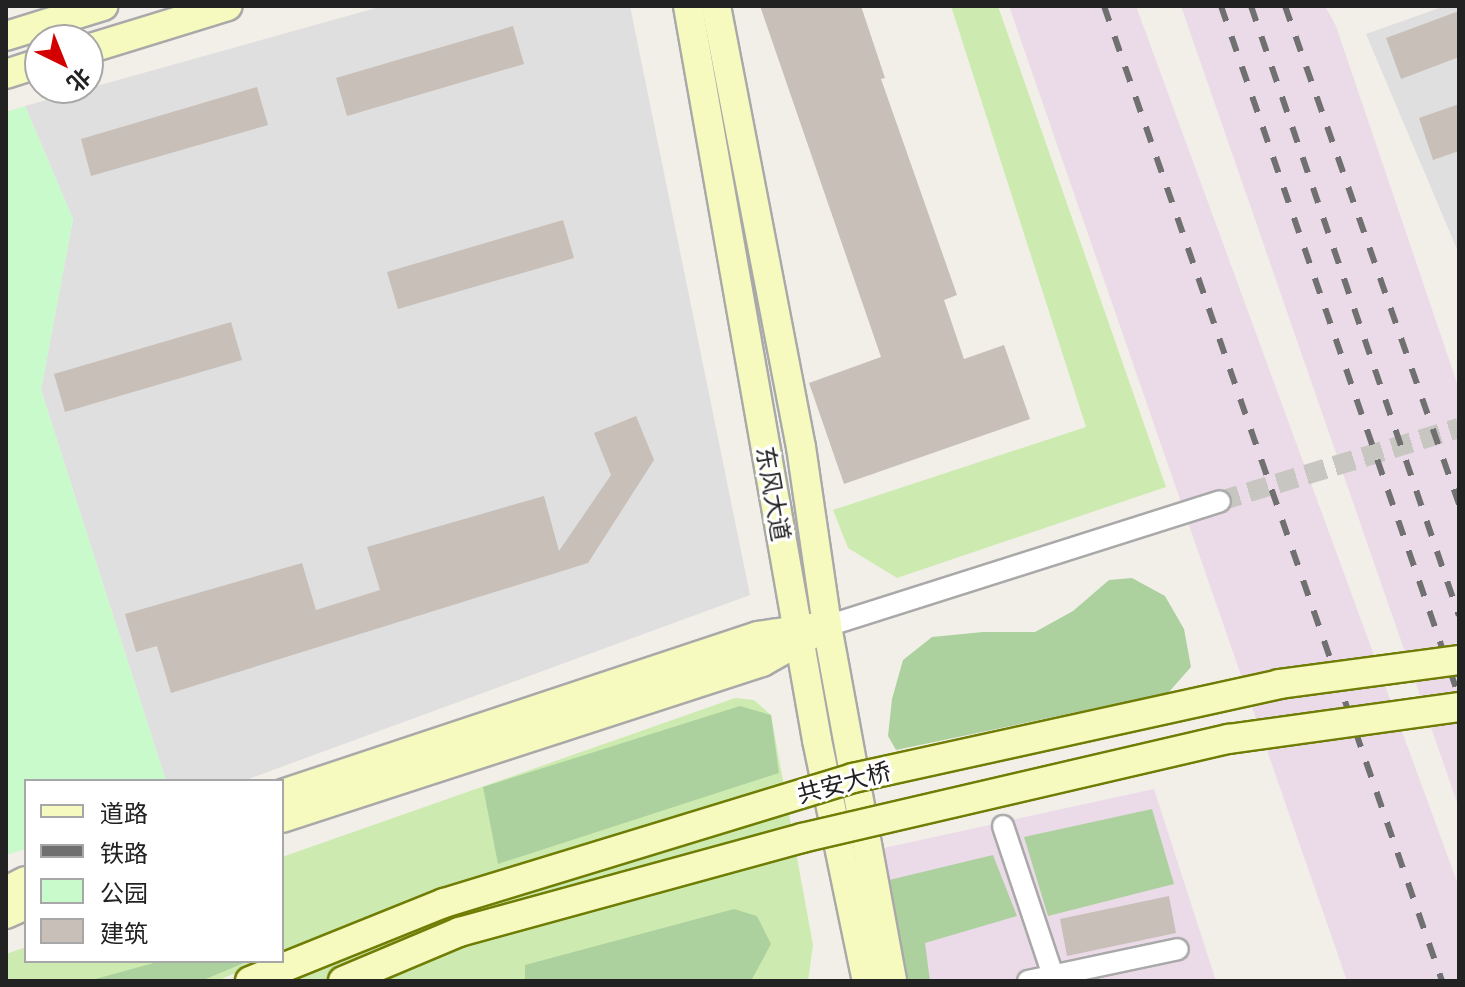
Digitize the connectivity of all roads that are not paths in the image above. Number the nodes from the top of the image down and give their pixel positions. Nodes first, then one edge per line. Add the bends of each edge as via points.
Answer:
1 (103, 6) edge
2 (228, 6) edge
3 (688, 6) edge
4 (716, 6) edge
5 (7, 34) edge
6 (104, 44) edge
7 (1220, 501) tunnel mouth
8 (827, 626) junction
9 (798, 636) junction
10 (1459, 660) edge
11 (1459, 707) edge
12 (284, 793) edge
13 (284, 817) edge
14 (1003, 826) dead end
15 (24, 882) edge
16 (6, 891) edge
17 (1178, 949) dead end
18 (1054, 978) edge
19 (250, 981) edge
20 (343, 981) edge
21 (867, 981) edge
22 (892, 981) edge
23 (1028, 981) edge

1 - 5 main road
2 - 6 main road
3 - 9 main road, 东风大道
4 - 8 main road, 东风大道 via 801,447
7 - 8 street
8 - 9 main road
8 - 22 main road, 东风大道
9 - 12 main road via 758,636
9 - 13 main road via 762,662
9 - 21 main road, 东风大道
10 - 19 main road, 共安大桥, bridge via 1279,684 853,778 444,903
11 - 20 main road, 共安大桥, bridge via 1229,739 802,838 459,932
14 - 18 street
15 - 16 main road
17 - 18 street
18 - 23 street

